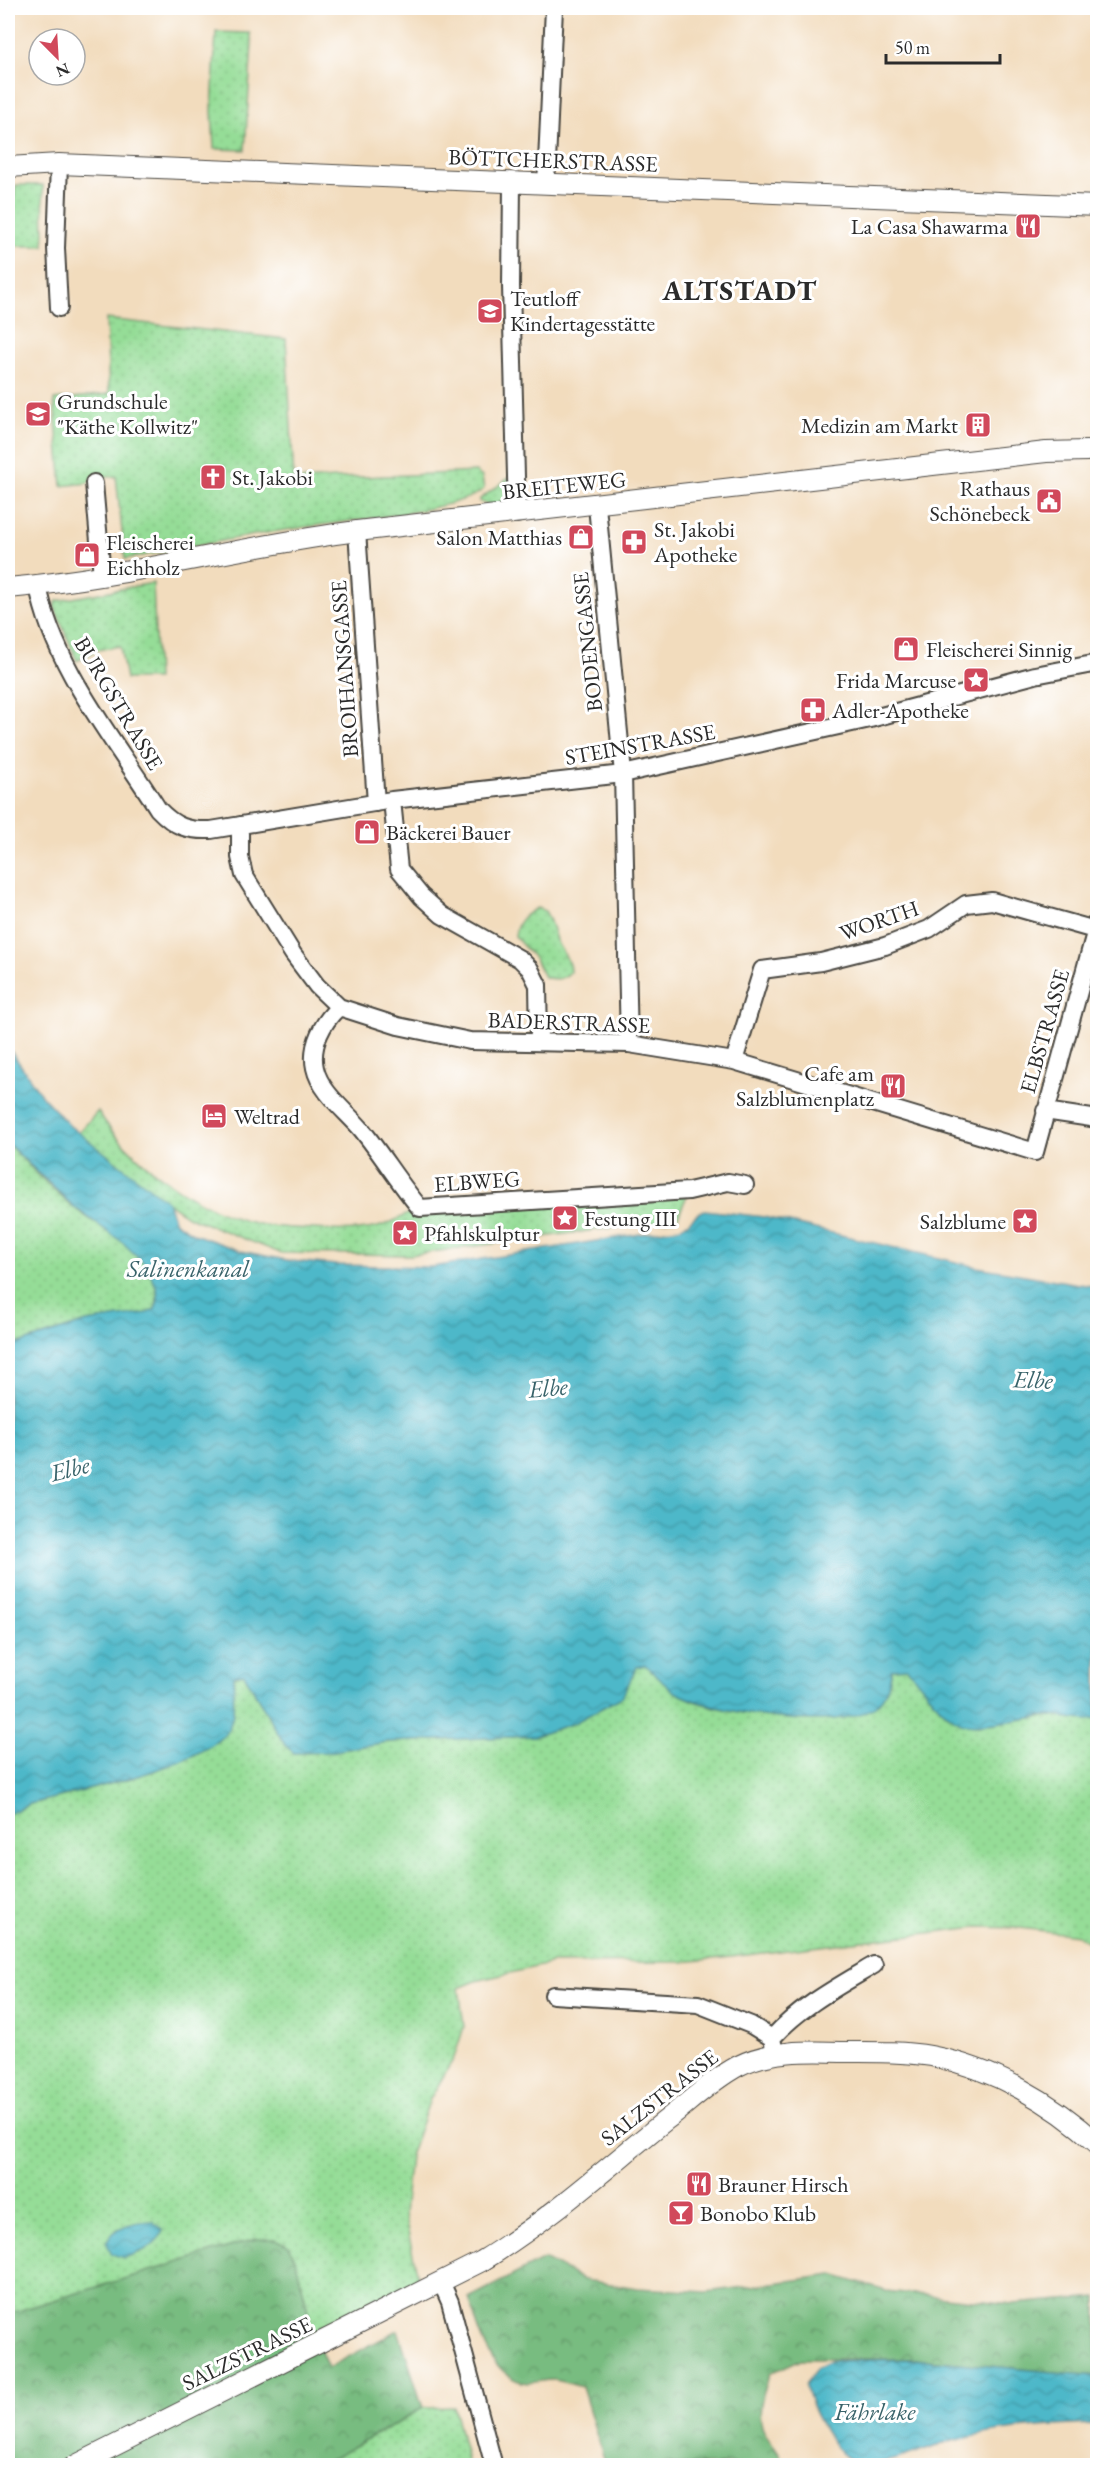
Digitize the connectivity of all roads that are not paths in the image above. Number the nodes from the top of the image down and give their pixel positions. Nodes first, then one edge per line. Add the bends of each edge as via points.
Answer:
1 (554, 8) edge
2 (59, 164) junction
3 (8, 167) edge
4 (512, 183) junction
5 (546, 184) junction
6 (1098, 207) edge
7 (58, 308) dead end
8 (1092, 452) edge
9 (94, 483) dead end
10 (597, 506) junction
11 (517, 514) junction
12 (357, 531) junction
13 (102, 576) junction
14 (38, 585) junction
15 (8, 588) edge
16 (1098, 663) edge
17 (623, 774) junction
18 (384, 801) junction
19 (240, 825) junction
20 (184, 830) joint
21 (1096, 926) edge
22 (339, 1006) junction
23 (540, 1041) junction
24 (629, 1044) junction
25 (734, 1061) junction
26 (1045, 1111) junction
27 (1098, 1119) edge
28 (1035, 1152) joint
29 (745, 1185) dead end
30 (873, 1965) dead end
31 (553, 1995) dead end
32 (774, 2046) junction
33 (1098, 2145) edge
34 (442, 2284) junction
35 (74, 2466) edge
36 (494, 2466) edge

1 - 5 street
2 - 3 street, BÖTTCHERSTRASSE
2 - 4 street, BÖTTCHERSTRASSE
2 - 7 street
4 - 5 street, BÖTTCHERSTRASSE
4 - 11 street
5 - 6 street, BÖTTCHERSTRASSE
8 - 10 street, BREITEWEG via 1047,452
9 - 13 street
10 - 11 street, BREITEWEG
10 - 17 street, BODENGASSE
11 - 12 street, BREITEWEG
12 - 13 street, BREITEWEG
12 - 18 street, BROIHANSGASSE
13 - 14 street, BREITEWEG
14 - 15 street, BREITEWEG
14 - 20 street, BURGSTRASSE via 47,620 78,684 158,809
16 - 17 street, STEINSTRASSE
17 - 18 street, STEINSTRASSE
17 - 24 street, BODENGASSE
18 - 19 street, STEINSTRASSE
18 - 23 street, BROIHANSGASSE via 399,869 421,896 442,915 520,959 530,969 538,985
19 - 20 street, STEINSTRASSE
19 - 22 street, BADERSTRASSE via 244,875 293,954 317,986
21 - 25 street, WORTH via 992,901 966,904 929,928 885,946 821,962 762,970
21 - 26 street, ELBSTRASSE
22 - 23 street, BADERSTRASSE via 398,1026 470,1041
22 - 29 street, ELBWEG via 321,1028 315,1066 320,1081 420,1208 689,1191 728,1182
23 - 24 street, BADERSTRASSE
24 - 25 street, BADERSTRASSE
25 - 28 street, BADERSTRASSE
26 - 27 street
26 - 28 street, ELBSTRASSE
30 - 32 street via 788,2020
31 - 32 street via 698,2004 751,2025
32 - 33 street, SALZSTRASSE via 886,2052 953,2061 1032,2096
32 - 34 street, SALZSTRASSE via 723,2075 537,2225
34 - 35 street, SALZSTRASSE
34 - 36 street

